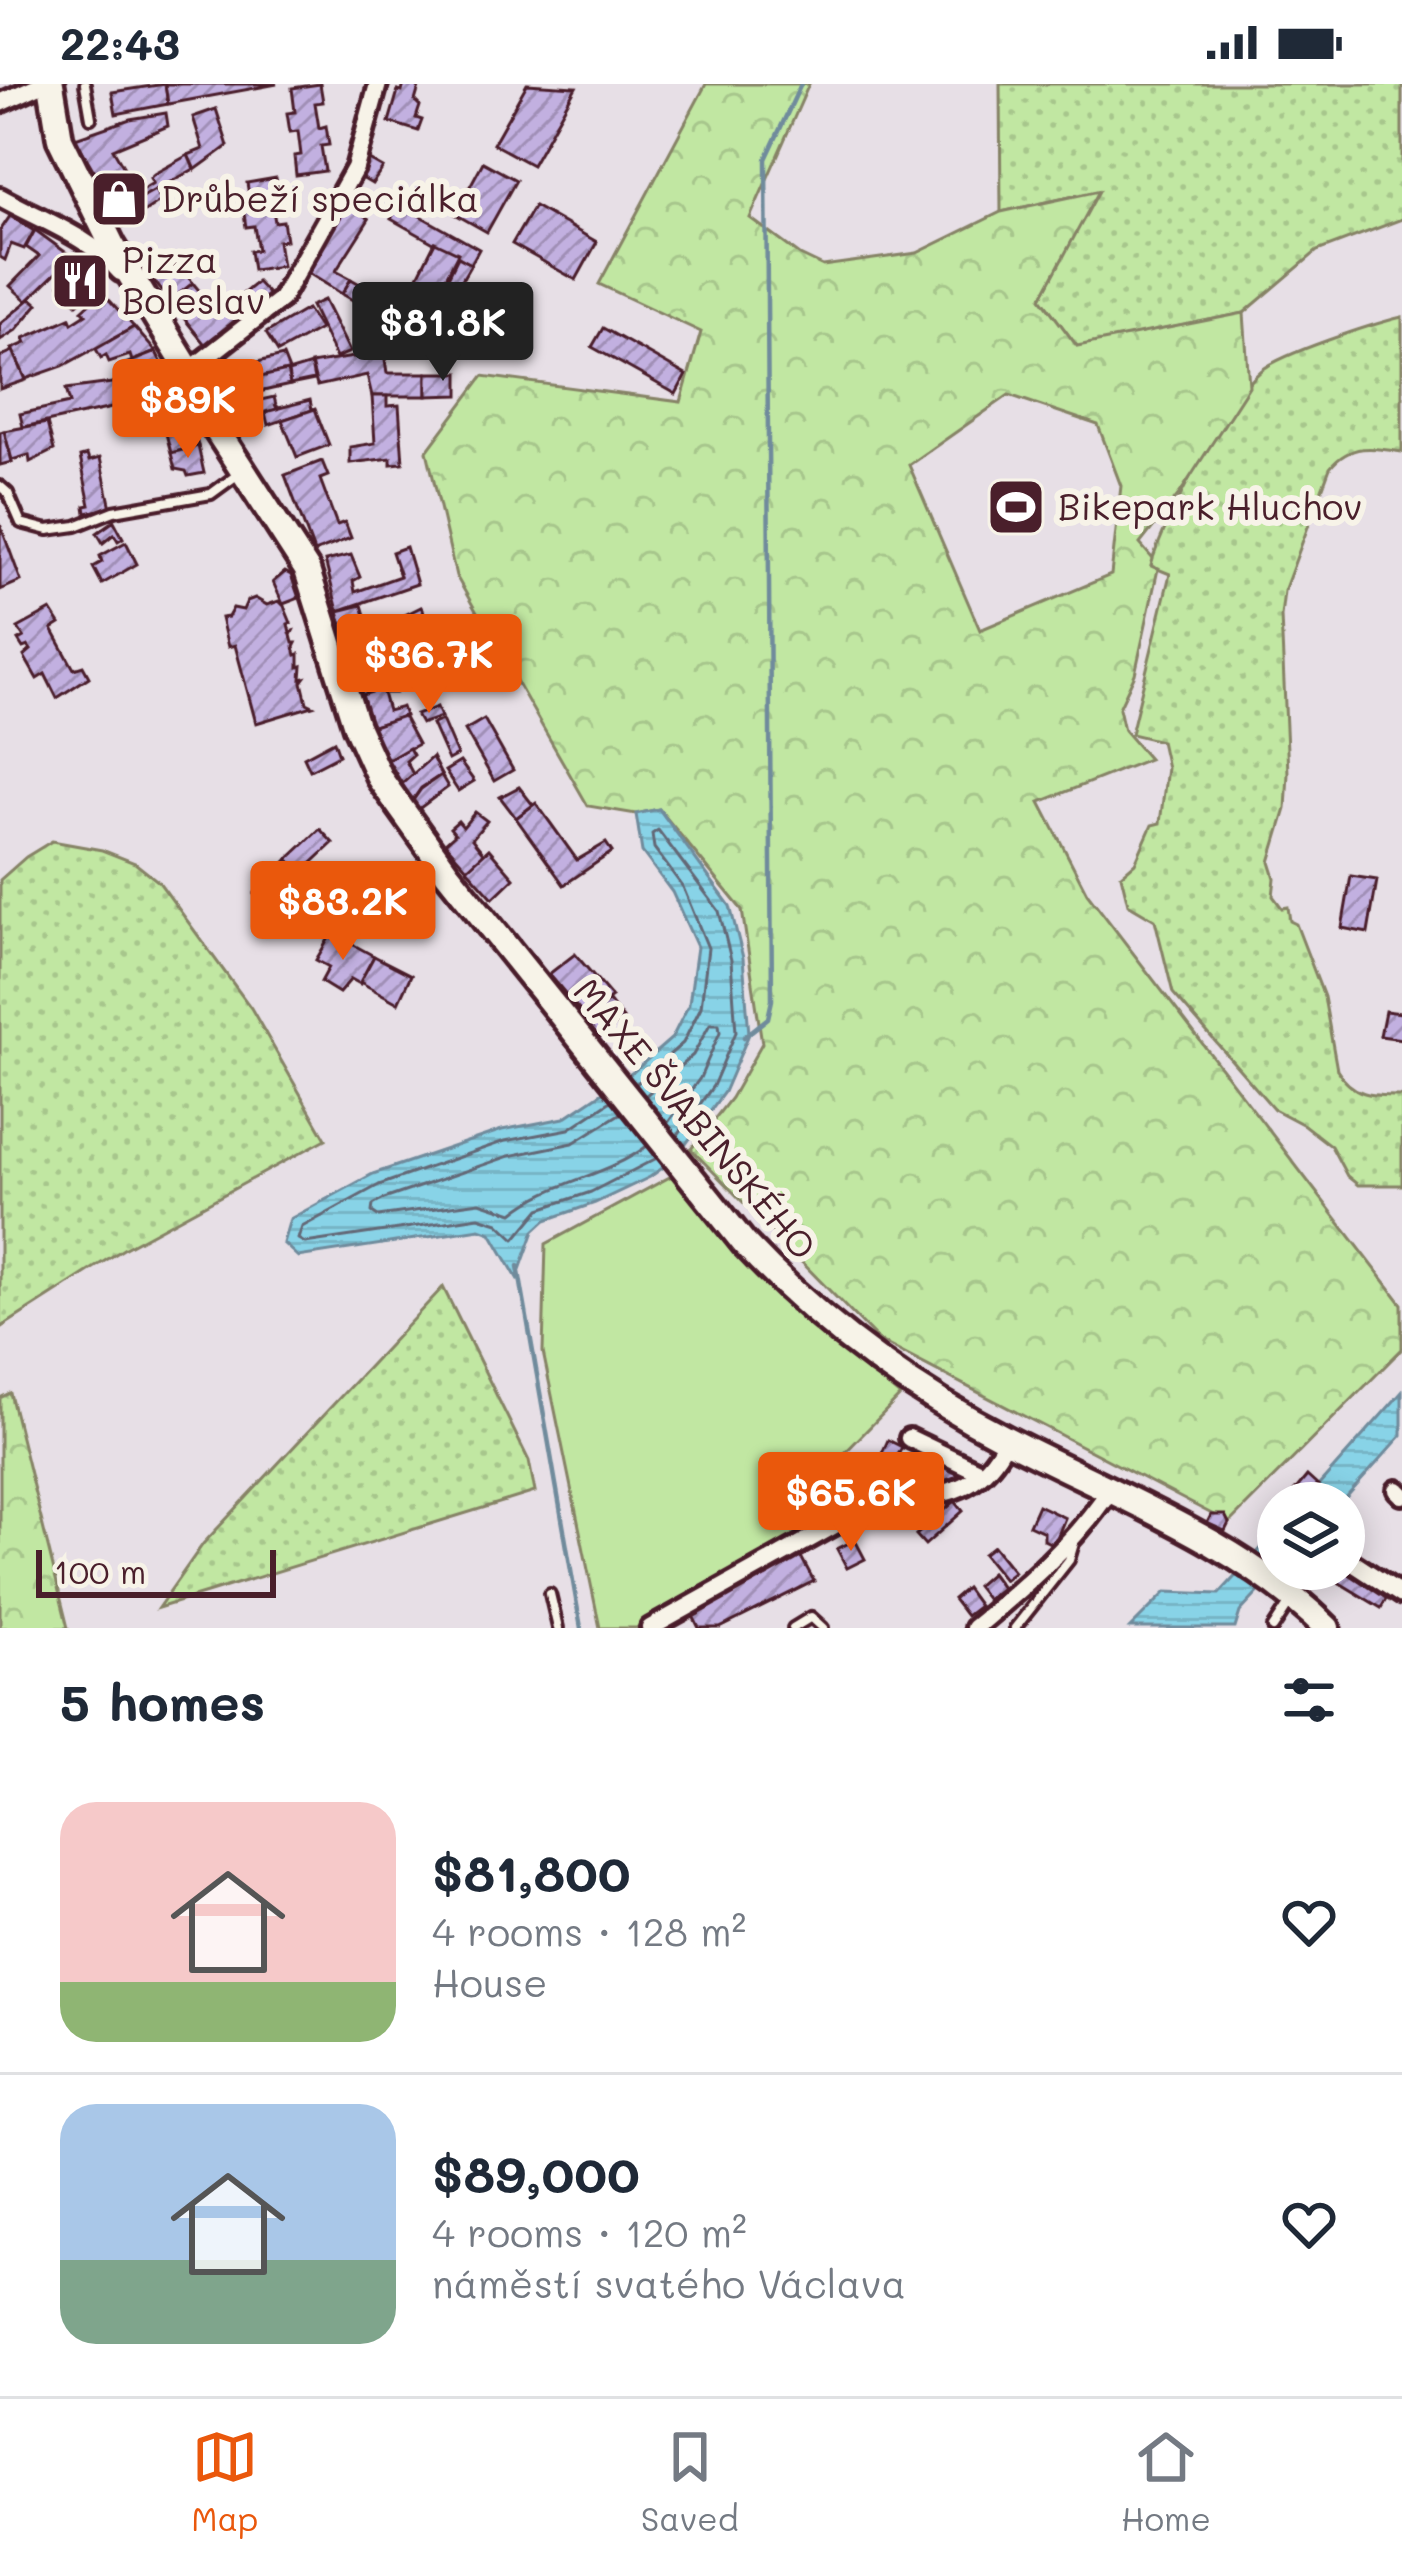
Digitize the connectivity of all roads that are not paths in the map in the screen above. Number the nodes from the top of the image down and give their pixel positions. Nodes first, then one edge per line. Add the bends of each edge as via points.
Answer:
1 (42, 84) edge
2 (51, 84) edge
3 (85, 84) edge
4 (378, 84) edge
5 (0, 104) edge
6 (91, 118) dead end
7 (0, 196) edge
8 (148, 306) junction
9 (189, 370) junction
10 (243, 471) junction
11 (0, 486) edge
12 (909, 1438) dead end
13 (1007, 1439) junction
14 (982, 1473) junction
15 (1109, 1491) junction
16 (1078, 1530) junction
17 (1365, 1571) edge
18 (1290, 1593) junction
19 (550, 1594) dead end
20 (1402, 1595) edge
21 (558, 1628) edge
22 (650, 1628) edge
23 (793, 1628) edge
24 (823, 1628) edge
25 (974, 1628) edge
26 (1015, 1628) edge
27 (1273, 1628) edge
28 (1328, 1628) edge

1 - 5 street
2 - 8 main road via 59,139
3 - 6 lane
4 - 9 street via 355,168 281,299
7 - 8 street via 108,258
8 - 9 main road
9 - 10 main road, MAXE ŠVABINSKÉHO
10 - 11 lane via 211,494 48,530 21,523
10 - 13 main road, MAXE ŠVABINSKÉHO via 307,570 380,778 448,874 767,1266 850,1342
12 - 14 street
13 - 14 street
13 - 15 main road, MAXE ŠVABINSKÉHO
14 - 22 street via 943,1496 858,1512
15 - 16 street
15 - 18 main road, MAXE ŠVABINSKÉHO
16 - 25 street
16 - 26 lane via 1069,1560
17 - 20 street
18 - 27 lane
18 - 28 main road, MAXE ŠVABINSKÉHO
19 - 21 lane
23 - 24 lane via 811,1617

